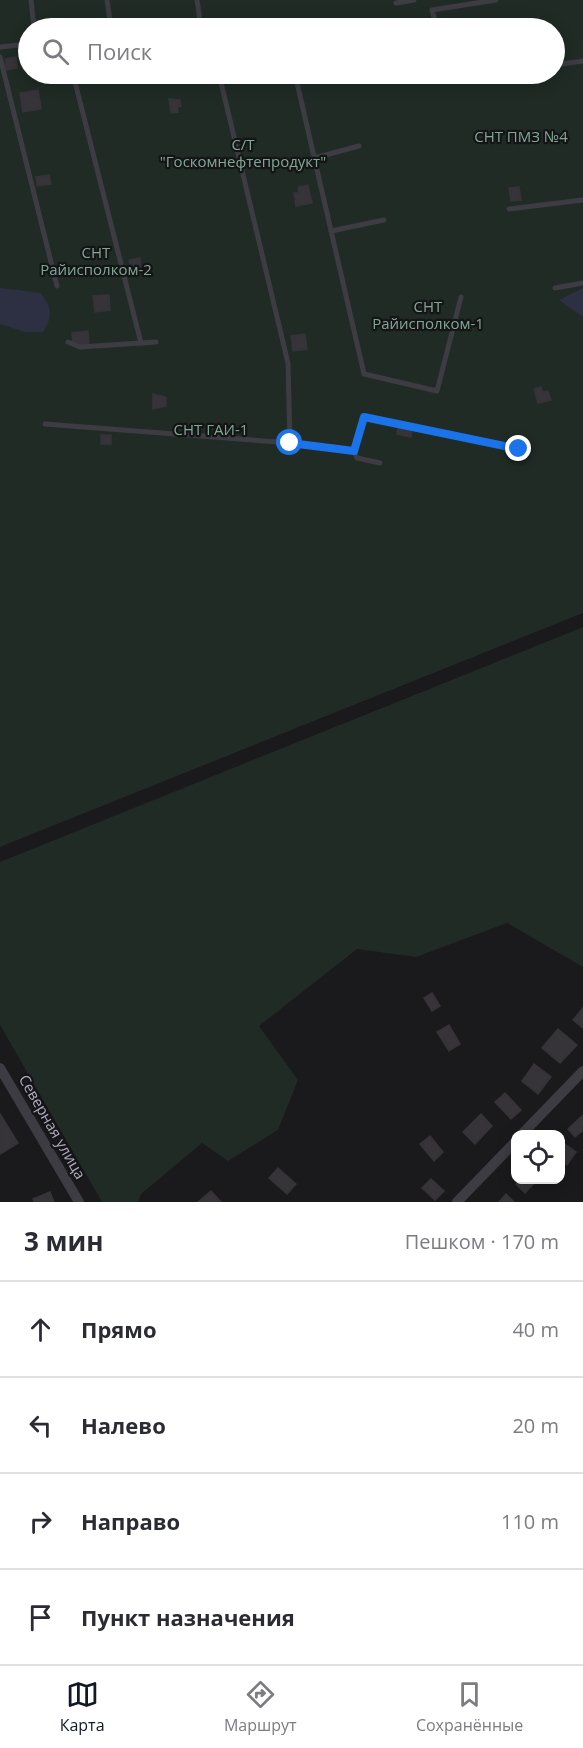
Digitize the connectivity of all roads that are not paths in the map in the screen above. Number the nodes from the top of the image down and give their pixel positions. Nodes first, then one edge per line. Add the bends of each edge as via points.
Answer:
1 (31, 0) edge
2 (107, 0) edge
3 (197, 0) edge
4 (414, 0) edge
5 (496, 0) edge
6 (396, 3) dead end
7 (33, 18) edge
8 (110, 18) edge
9 (200, 18) edge
10 (434, 18) edge
11 (18, 45) edge
12 (0, 47) edge
13 (0, 57) edge
14 (583, 61) edge
15 (565, 64) edge
16 (76, 84) edge
17 (221, 84) edge
18 (297, 84) edge
19 (359, 146) dead end
20 (314, 158) junction
21 (583, 200) edge
22 (509, 209) dead end
23 (384, 220) dead end
24 (331, 231) junction
25 (583, 283) edge
26 (57, 286) dead end
27 (555, 288) dead end
28 (461, 297) dead end
29 (68, 342) dead end
30 (156, 342) dead end
31 (141, 343) junction
32 (45, 424) dead end
33 (290, 443) junction
34 (519, 449) dead end
35 (354, 451) junction
36 (380, 463) dead end
37 (0, 1069) edge
38 (583, 1071) edge
39 (526, 1130) edge
40 (511, 1146) edge
41 (79, 1202) edge
42 (457, 1202) edge

1 - 7 lane
2 - 8 lane
3 - 9 lane
4 - 6 lane
5 - 10 lane via 432,10
11 - 12 lane
13 - 26 lane
14 - 15 lane
16 - 31 lane
17 - 33 lane via 288,363
18 - 20 lane
19 - 20 lane
20 - 24 lane
21 - 22 lane
23 - 24 lane
24 - 28 lane via 364,374 437,391
25 - 27 lane
29 - 31 lane via 80,347
30 - 31 lane
32 - 33 lane
33 - 35 lane
34 - 35 lane via 364,417
35 - 36 lane via 357,458
37 - 41 street, Северная улица
38 - 39 street
40 - 42 street

